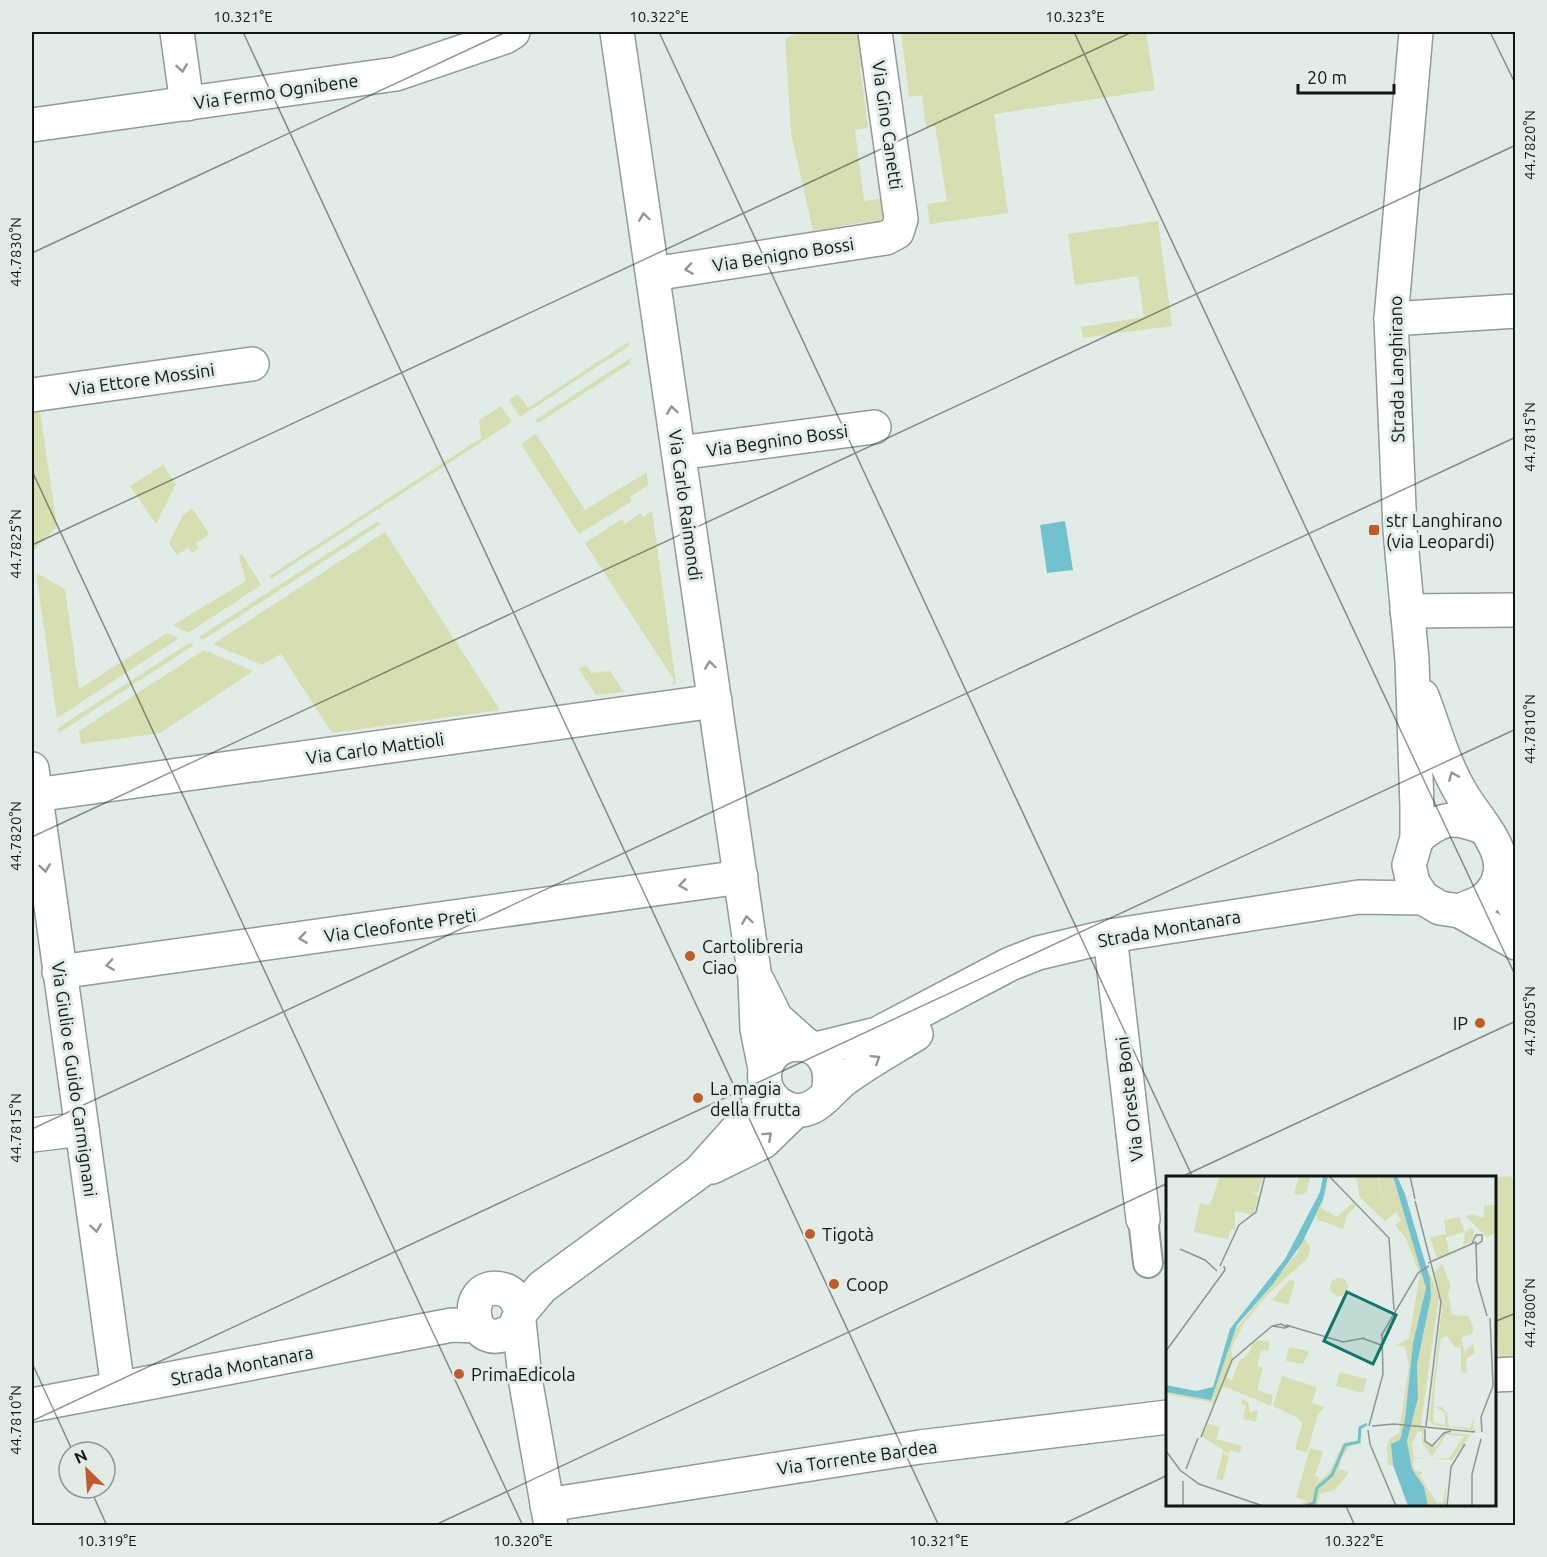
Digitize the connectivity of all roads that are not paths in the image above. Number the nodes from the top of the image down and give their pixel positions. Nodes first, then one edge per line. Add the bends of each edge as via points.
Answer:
1 (177, 32) edge
2 (513, 32) edge
3 (617, 32) edge
4 (875, 32) edge
5 (1416, 32) edge
6 (187, 104) junction
7 (32, 125) edge
8 (901, 219) joint
9 (653, 274) junction
10 (1515, 311) edge
11 (1391, 319) junction
12 (252, 364) dead end
13 (32, 394) edge
14 (874, 427) dead end
15 (679, 453) junction
16 (1515, 610) edge
17 (1407, 611) junction
18 (1412, 672) junction
19 (715, 701) junction
20 (33, 782) edge
21 (1482, 827) junction
22 (1413, 852) junction
23 (1507, 876) edge
24 (741, 877) junction
25 (1359, 897) junction
26 (1423, 898) junction
27 (1515, 909) edge
28 (1460, 911) junction
29 (1110, 936) junction
30 (1515, 943) edge
31 (59, 972) junction
32 (985, 977) junction
33 (756, 978) junction
34 (811, 1047) junction
35 (776, 1092) junction
36 (828, 1092) junction
37 (82, 1128) junction
38 (32, 1135) edge
39 (1143, 1219) joint
40 (1148, 1263) dead end
41 (517, 1308) junction
42 (472, 1324) junction
43 (1515, 1374) edge
44 (1496, 1375) edge
45 (525, 1378) junction
46 (118, 1388) junction
47 (32, 1405) edge
48 (1166, 1417) edge
49 (549, 1515) edge

1 -> 6 street
2 - 6 street, Via Fermo Ognibene via 396,75
9 -> 3 street, Via Carlo Raimondi
4 - 8 street, Via Gino Canetti
5 - 11 street, Strada Langhirano
6 - 7 street, Via Fermo Ognibene
8 -> 9 street, Via Benigno Bossi via 897,232 886,238
15 -> 9 street, Via Carlo Raimondi
10 - 11 street
11 - 17 street, Strada Langhirano
12 - 13 street, Via Ettore Mossini
14 - 15 street, Via Begnino Bossi
19 -> 15 street, Via Carlo Raimondi
16 - 17 street
17 - 18 street, Strada Langhirano
21 -> 18 street, Strada Langhirano via 1458,789
18 - 22 street, Strada Langhirano
19 - 20 street, Via Carlo Mattioli
19 - 24 street, Via Carlo Raimondi
20 -> 31 street, Via Giulio e Guido Carmignani
21 - 22 street via 1459,819 1436,823
21 - 23 street, Strada Langhirano via 1499,849
22 - 25 street, Strada Montanara
22 - 26 street, Strada Langhirano via 1413,883
23 - 27 street, Strada Langhirano
23 - 28 street via 1485,900
24 -> 31 street, Via Cleofonte Preti
33 -> 24 street, Via Carlo Raimondi
25 - 26 street, Strada Montanara
25 - 29 street, Strada Montanara
26 - 28 street via 1440,908
28 - 30 street
29 - 32 street, Strada Montanara via 1038,953
29 - 39 street, Via Oreste Boni
31 - 37 street, Via Giulio e Guido Carmignani
32 - 34 street, Strada Montanara via 877,1034
36 -> 32 street, Strada Montanara via 919,1032
33 - 34 street, Via Carlo Raimondi via 776,1018
33 - 35 street, Via Carlo Raimondi via 757,1029
34 - 35 street, Strada Montanara via 792,1044 771,1058
34 - 36 street via 827,1061 832,1076
35 - 36 street, Strada Montanara via 811,1108
35 - 41 street, Strada Montanara via 763,1142 699,1172
37 - 38 street
37 -> 46 street, Via Giulio e Guido Carmignani
39 - 40 street, Via Oreste Boni
41 - 42 street, Strada Montanara via 506,1334 496,1336
41 - 42 street, Strada Montanara via 501,1288 491,1289 476,1300
41 - 45 street
42 - 45 street
42 - 46 street, Strada Montanara
43 - 44 street
45 - 49 street
46 - 47 street, Strada Montanara
48 - 49 street, Via Torrente Bardea via 920,1447

